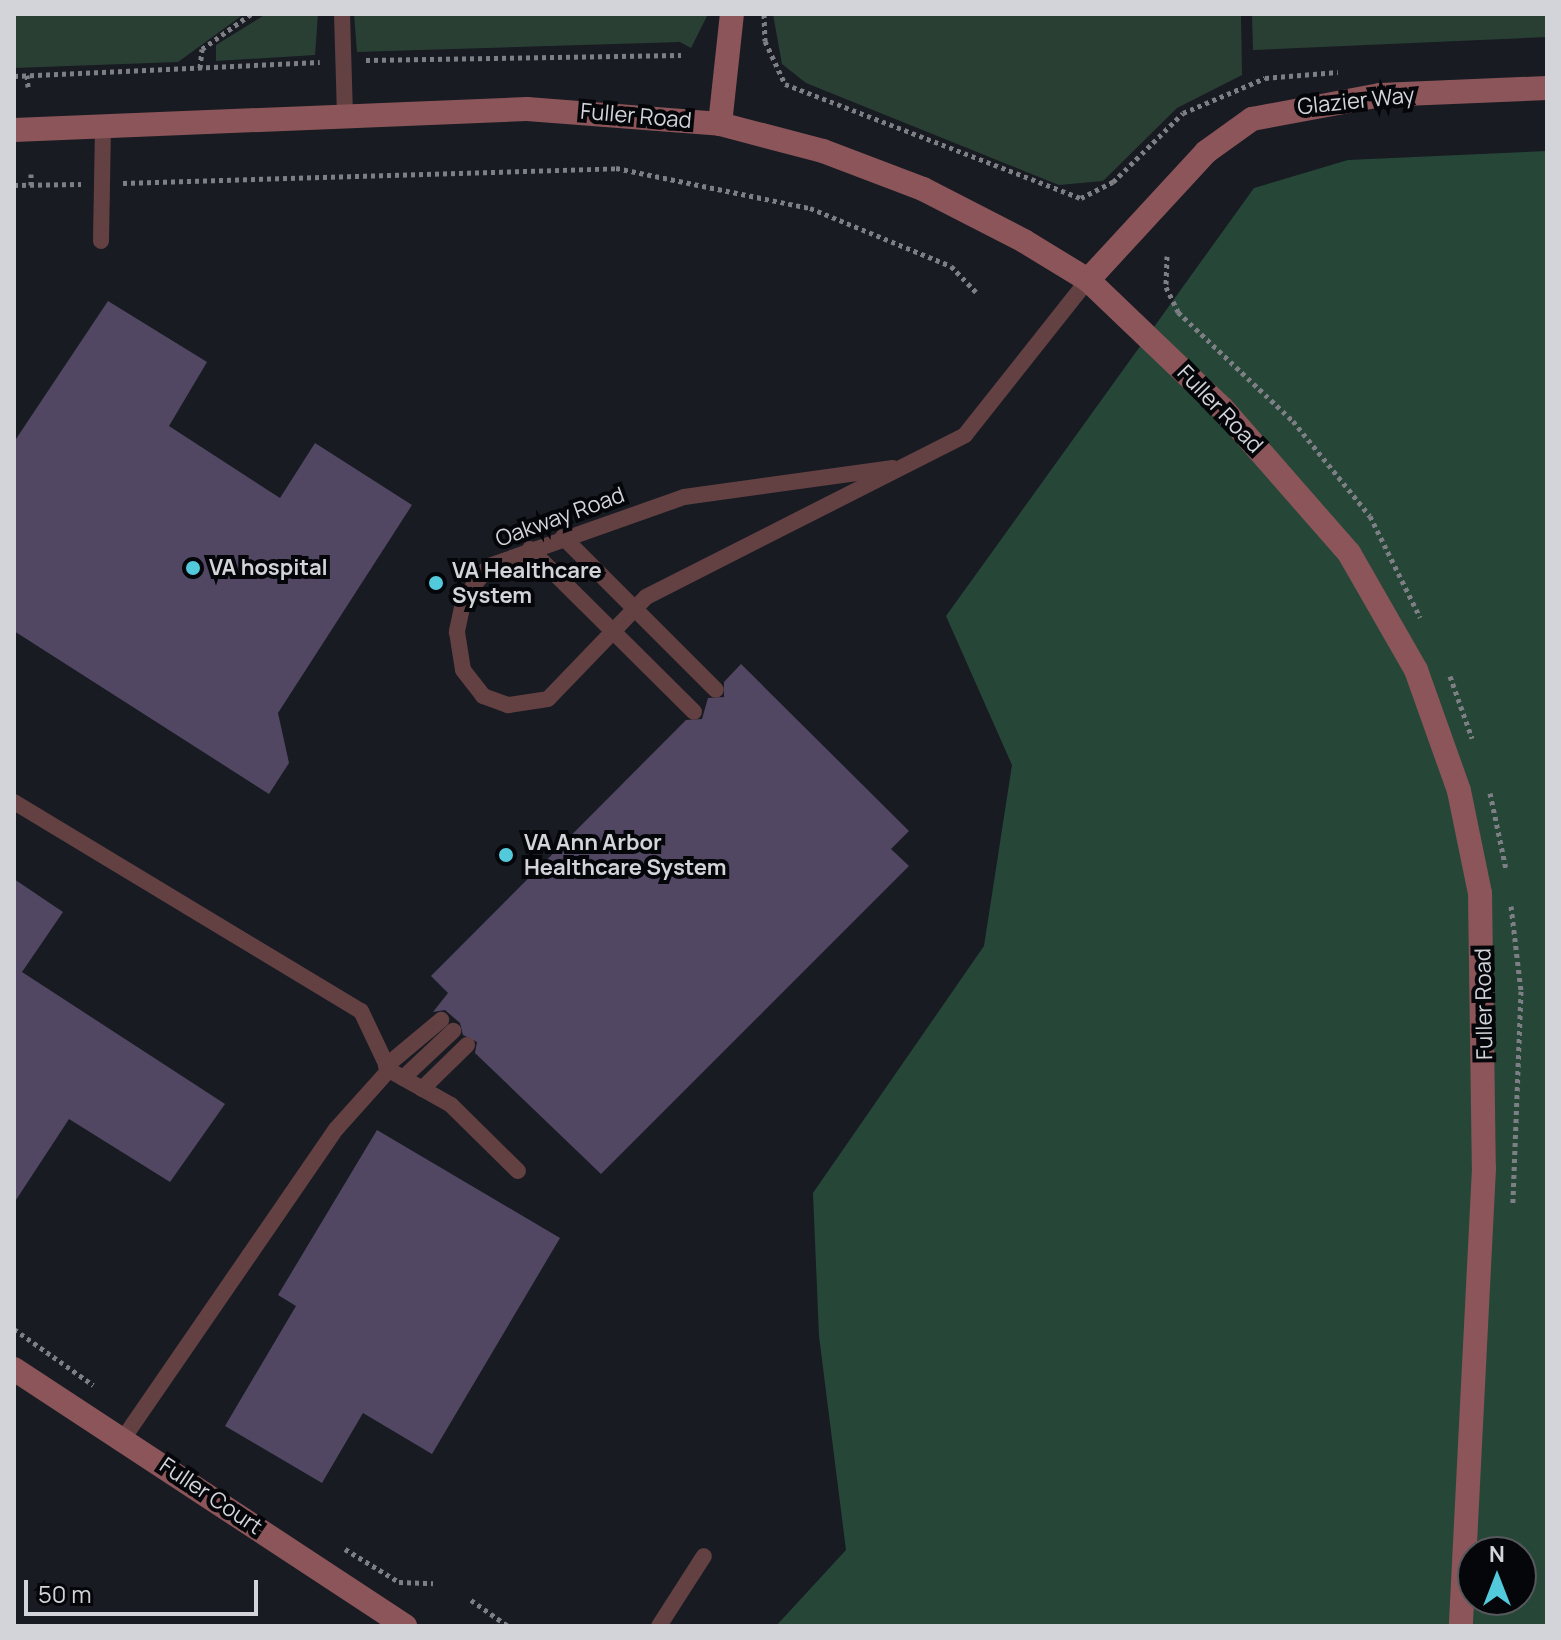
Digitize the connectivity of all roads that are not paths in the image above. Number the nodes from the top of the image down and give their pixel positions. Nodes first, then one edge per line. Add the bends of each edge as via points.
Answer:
1 (342, 14) edge
2 (732, 14) edge
3 (1547, 88) edge
4 (345, 116) junction
5 (720, 124) junction
6 (103, 126) junction
7 (14, 130) edge
8 (101, 241) dead end
9 (1088, 280) junction
10 (893, 468) junction
11 (563, 537) junction
12 (530, 549) junction
13 (632, 608) junction
14 (610, 630) junction
15 (716, 690) dead end
16 (694, 712) dead end
17 (14, 802) edge
18 (447, 1026) dead end
19 (467, 1045) dead end
20 (393, 1071) junction
21 (422, 1089) junction
22 (518, 1171) dead end
23 (14, 1369) edge
24 (124, 1438) junction
25 (704, 1556) dead end
26 (405, 1626) edge
27 (659, 1626) edge
28 (1461, 1626) edge

1 - 4 lane
2 - 5 main road
3 - 9 main road, Glazier Way via 1351,98 1252,119 1206,152
4 - 5 main road, Fuller Road via 527,109
4 - 6 main road, Fuller Road
5 - 9 main road, Fuller Road via 823,151 923,189
6 - 7 main road, Fuller Road
6 - 8 lane
9 - 10 lane, Oakway Road via 965,435
9 - 28 main road, Fuller Road via 1222,408 1349,553 1416,670 1459,791 1480,893 1487,996
10 - 11 lane, Oakway Road via 684,497
10 - 13 lane, Oakway Road
11 - 12 lane, Oakway Road
11 - 13 lane
12 - 14 lane
12 - 14 lane, Oakway Road via 489,566 464,598 457,632 463,670 483,696 508,705 548,699
13 - 14 lane, Oakway Road
13 - 15 lane
14 - 16 lane
17 - 20 lane via 361,1011
18 - 20 lane
19 - 21 lane
20 - 21 lane
20 - 24 lane via 336,1129
21 - 22 lane via 451,1105
23 - 24 main road, Fuller Court
24 - 26 main road, Fuller Court
25 - 27 lane

